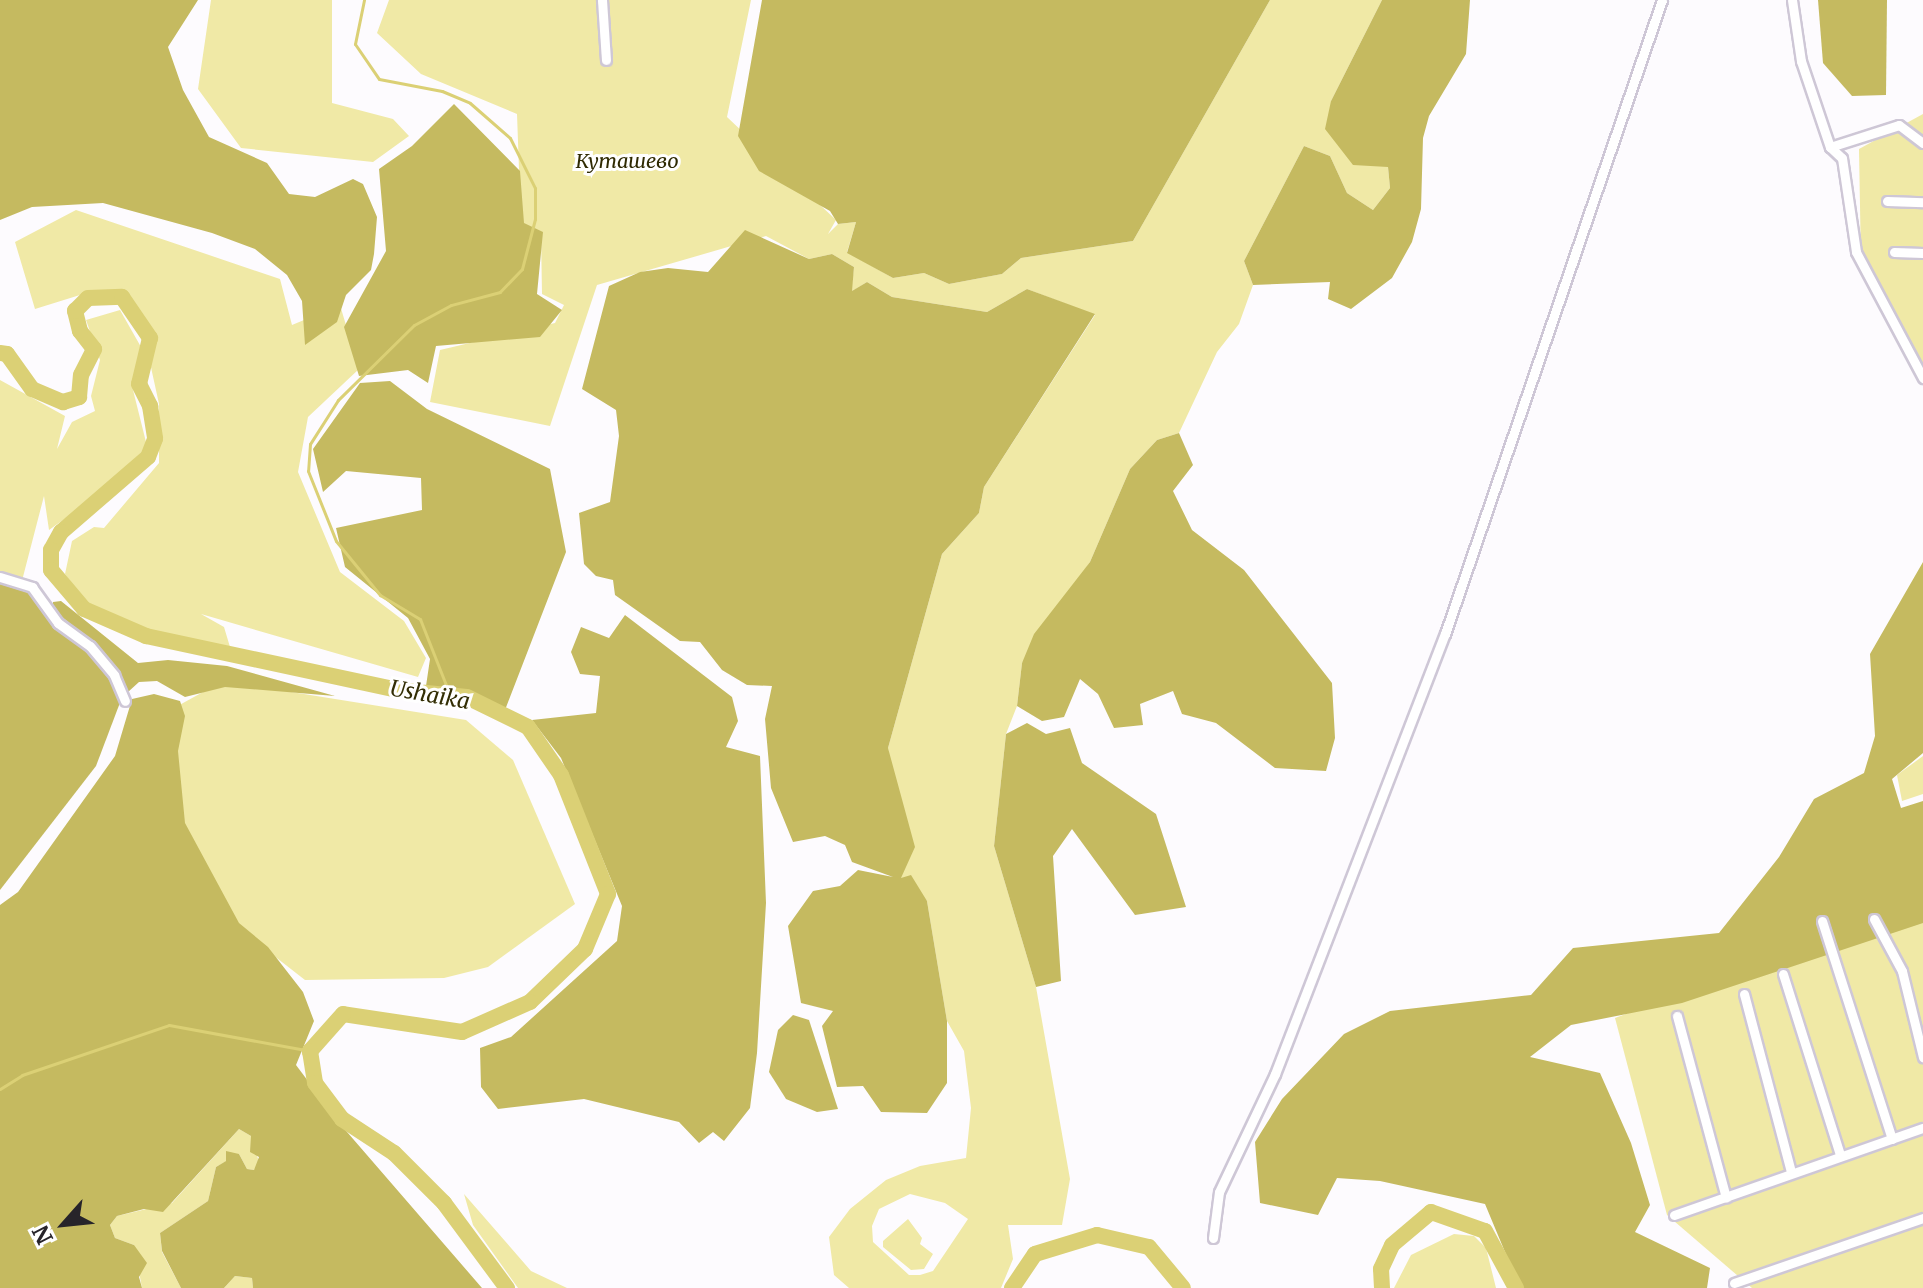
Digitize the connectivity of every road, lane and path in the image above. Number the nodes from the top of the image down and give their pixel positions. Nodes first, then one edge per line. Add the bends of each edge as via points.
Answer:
1 (602, 0) edge
2 (1662, 0) edge
3 (1792, 0) edge
4 (606, 60) dead end
5 (1923, 143) edge
6 (1830, 147) junction
7 (1887, 201) dead end
8 (1923, 202) edge
9 (1894, 252) dead end
10 (1923, 253) edge
11 (1923, 378) edge
12 (0, 577) edge
13 (125, 701) dead end
14 (1874, 919) dead end
15 (1822, 921) dead end
16 (1783, 974) dead end
17 (1744, 994) dead end
18 (1677, 1016) dead end
19 (1923, 1057) edge
20 (1923, 1128) edge
21 (1892, 1139) junction
22 (1840, 1155) junction
23 (1791, 1172) junction
24 (1726, 1197) junction
25 (1674, 1215) dead end
26 (1923, 1218) edge
27 (1213, 1238) dead end
28 (1734, 1283) dead end

1 - 4 street
2 - 27 street via 1445,634 1275,1074 1219,1192
3 - 6 street via 1801,61
5 - 6 street via 1899,125
6 - 11 street via 1842,158 1865,277
7 - 8 street
9 - 10 street
12 - 13 street via 32,587 58,623 90,646 114,675
14 - 19 street via 1902,971
15 - 21 street
16 - 22 street
17 - 23 street
18 - 24 street
20 - 21 street
21 - 22 street
22 - 23 street
23 - 24 street
24 - 25 street
26 - 28 street

